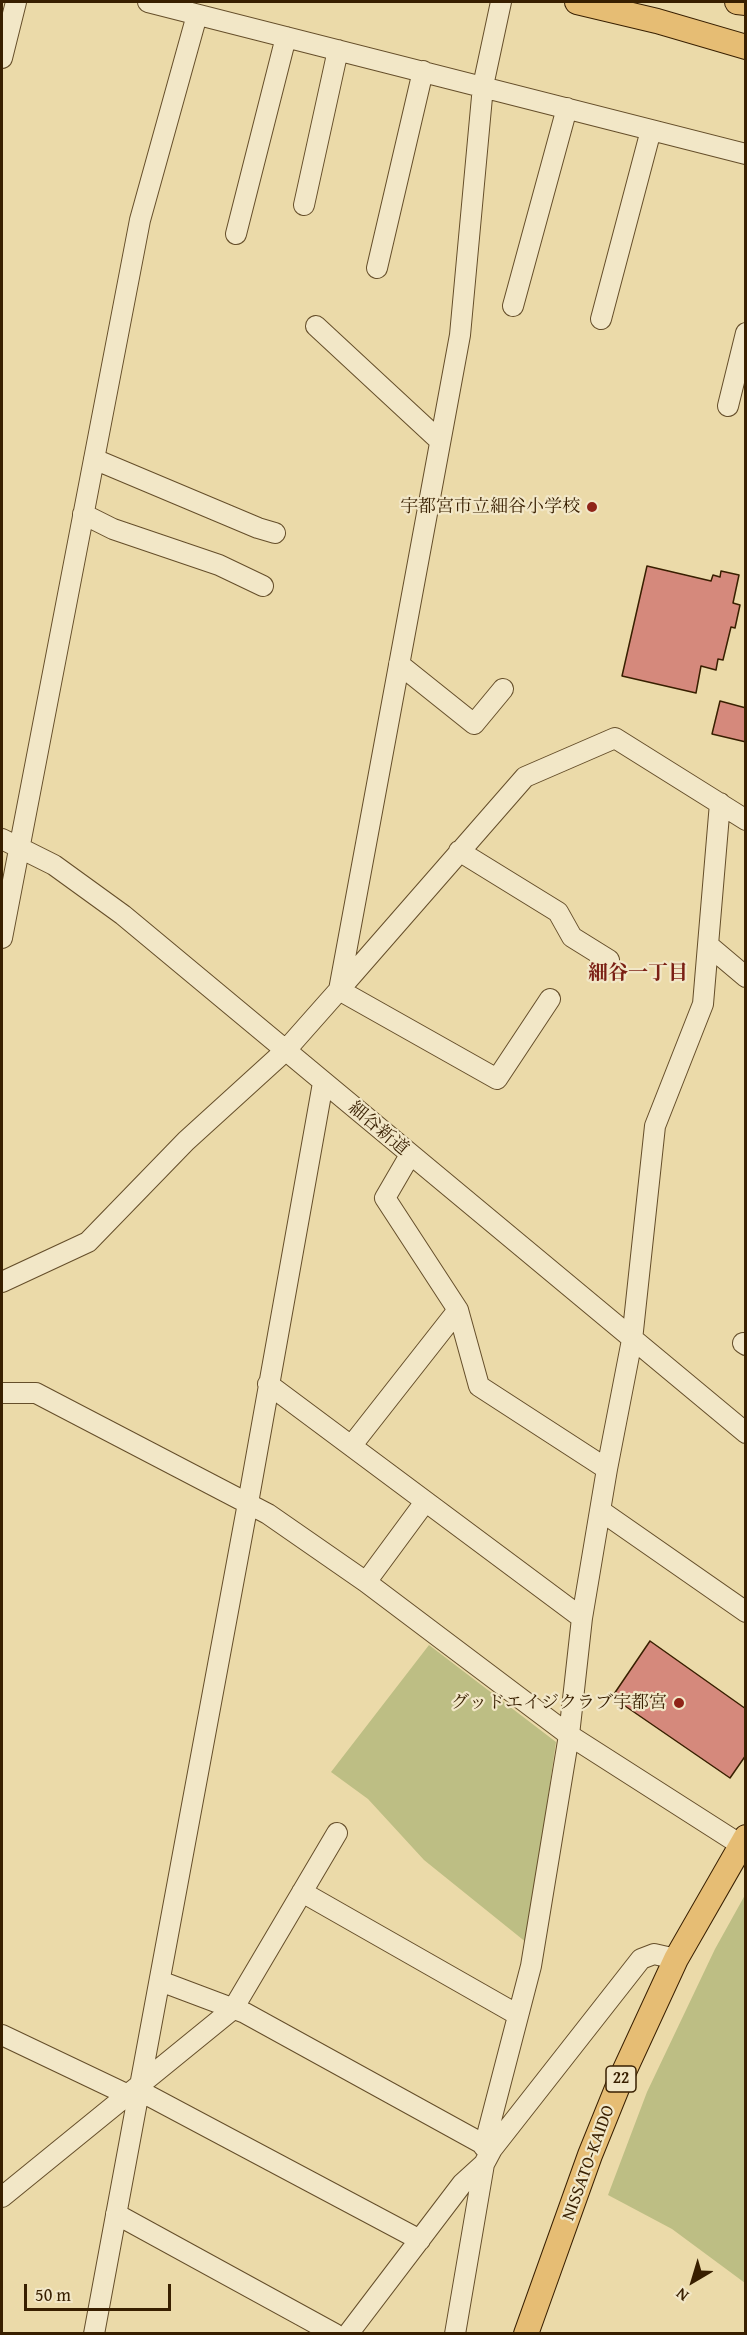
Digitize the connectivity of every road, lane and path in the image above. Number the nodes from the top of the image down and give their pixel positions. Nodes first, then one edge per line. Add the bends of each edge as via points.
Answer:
1 (16, 2) edge
2 (148, 2) edge
3 (501, 2) edge
4 (577, 2) edge
5 (737, 2) edge
6 (746, 3) edge
7 (178, 5) edge
8 (197, 15) junction
9 (286, 37) junction
10 (746, 47) edge
11 (338, 50) junction
12 (2, 58) edge
13 (423, 71) junction
14 (483, 86) junction
15 (567, 108) junction
16 (651, 130) junction
17 (746, 154) edge
18 (304, 205) dead end
19 (237, 234) dead end
20 (377, 268) dead end
21 (513, 306) dead end
22 (601, 319) dead end
23 (316, 326) dead end
24 (746, 333) edge
25 (728, 405) dead end
26 (440, 441) junction
27 (93, 459) junction
28 (83, 514) junction
29 (275, 533) dead end
30 (263, 586) dead end
31 (399, 664) junction
32 (503, 690) dead end
33 (720, 803) junction
34 (746, 820) edge
35 (10, 842) edge
36 (459, 851) junction
37 (2, 938) edge
38 (708, 945) junction
39 (609, 960) dead end
40 (746, 977) edge
41 (339, 990) junction
42 (550, 999) dead end
43 (285, 1051) junction
44 (323, 1083) junction
45 (410, 1155) junction
46 (2, 1282) edge
47 (458, 1310) junction
48 (632, 1340) junction
49 (268, 1384) junction
50 (2, 1393) edge
51 (746, 1433) edge
52 (352, 1445) junction
53 (607, 1469) junction
54 (425, 1502) junction
55 (248, 1503) junction
56 (601, 1511) junction
57 (366, 1582) junction
58 (746, 1612) edge
59 (582, 1618) junction
60 (569, 1735) junction
61 (337, 1833) dead end
62 (743, 1841) edge
63 (302, 1892) junction
64 (676, 1959) junction
65 (160, 1981) junction
66 (233, 2009) junction
67 (518, 2015) junction
68 (2, 2035) edge
69 (135, 2089) junction
70 (487, 2153) junction
71 (2, 2197) edge
72 (116, 2214) junction
73 (420, 2240) junction
74 (94, 2334) edge
75 (335, 2334) edge
76 (348, 2334) edge
77 (454, 2334) edge
78 (526, 2334) edge

1 - 12 street
2 - 7 street
3 - 14 street
4 - 10 main road
5 - 6 main road
7 - 8 street
8 - 9 street
8 - 27 street via 140,220
9 - 11 street
9 - 19 street
11 - 13 street
11 - 18 street
13 - 14 street
13 - 20 street
14 - 15 street
14 - 26 street via 460,335
15 - 16 street
15 - 21 street
16 - 17 street
16 - 22 street
23 - 26 street
24 - 25 street
26 - 31 street
27 - 28 street
27 - 29 street
28 - 30 street via 113,529 219,565
28 - 35 street
31 - 32 street via 474,724
31 - 41 street
33 - 34 street
33 - 36 street via 615,738 525,777
33 - 38 street
35 - 37 street
35 - 43 street, 細谷新道 via 89,889
36 - 39 street via 558,912 572,937
36 - 41 street
38 - 40 street
38 - 48 street via 703,1004 655,1126
41 - 42 street via 497,1079
41 - 43 street
43 - 44 street, 細谷新道
43 - 46 street via 186,1140 88,1242
44 - 45 street, 細谷新道
44 - 49 street
45 - 47 street via 385,1198
45 - 48 street, 細谷新道
47 - 52 street
47 - 53 street via 479,1386
48 - 51 street, 細谷新道
48 - 53 street
49 - 52 street
49 - 55 street
50 - 55 street via 36,1393
52 - 54 street
53 - 56 street
54 - 57 street
54 - 59 street
55 - 57 street
55 - 65 street
56 - 58 street
56 - 59 street
57 - 60 street
59 - 60 street
60 - 62 street via 607,1754
60 - 67 street via 531,1966
61 - 63 street
62 - 64 main road, NISSATO-KAIDO / 22
63 - 66 street
63 - 67 street
64 - 70 street via 654,1954 641,1959
64 - 78 main road, NISSATO-KAIDO / 22 via 604,2118
65 - 66 street
65 - 69 street
66 - 69 street
66 - 70 street
67 - 70 street
68 - 69 street
69 - 71 street
69 - 72 street
69 - 73 street
70 - 73 street
70 - 77 street
72 - 74 street
72 - 75 street
73 - 76 street

